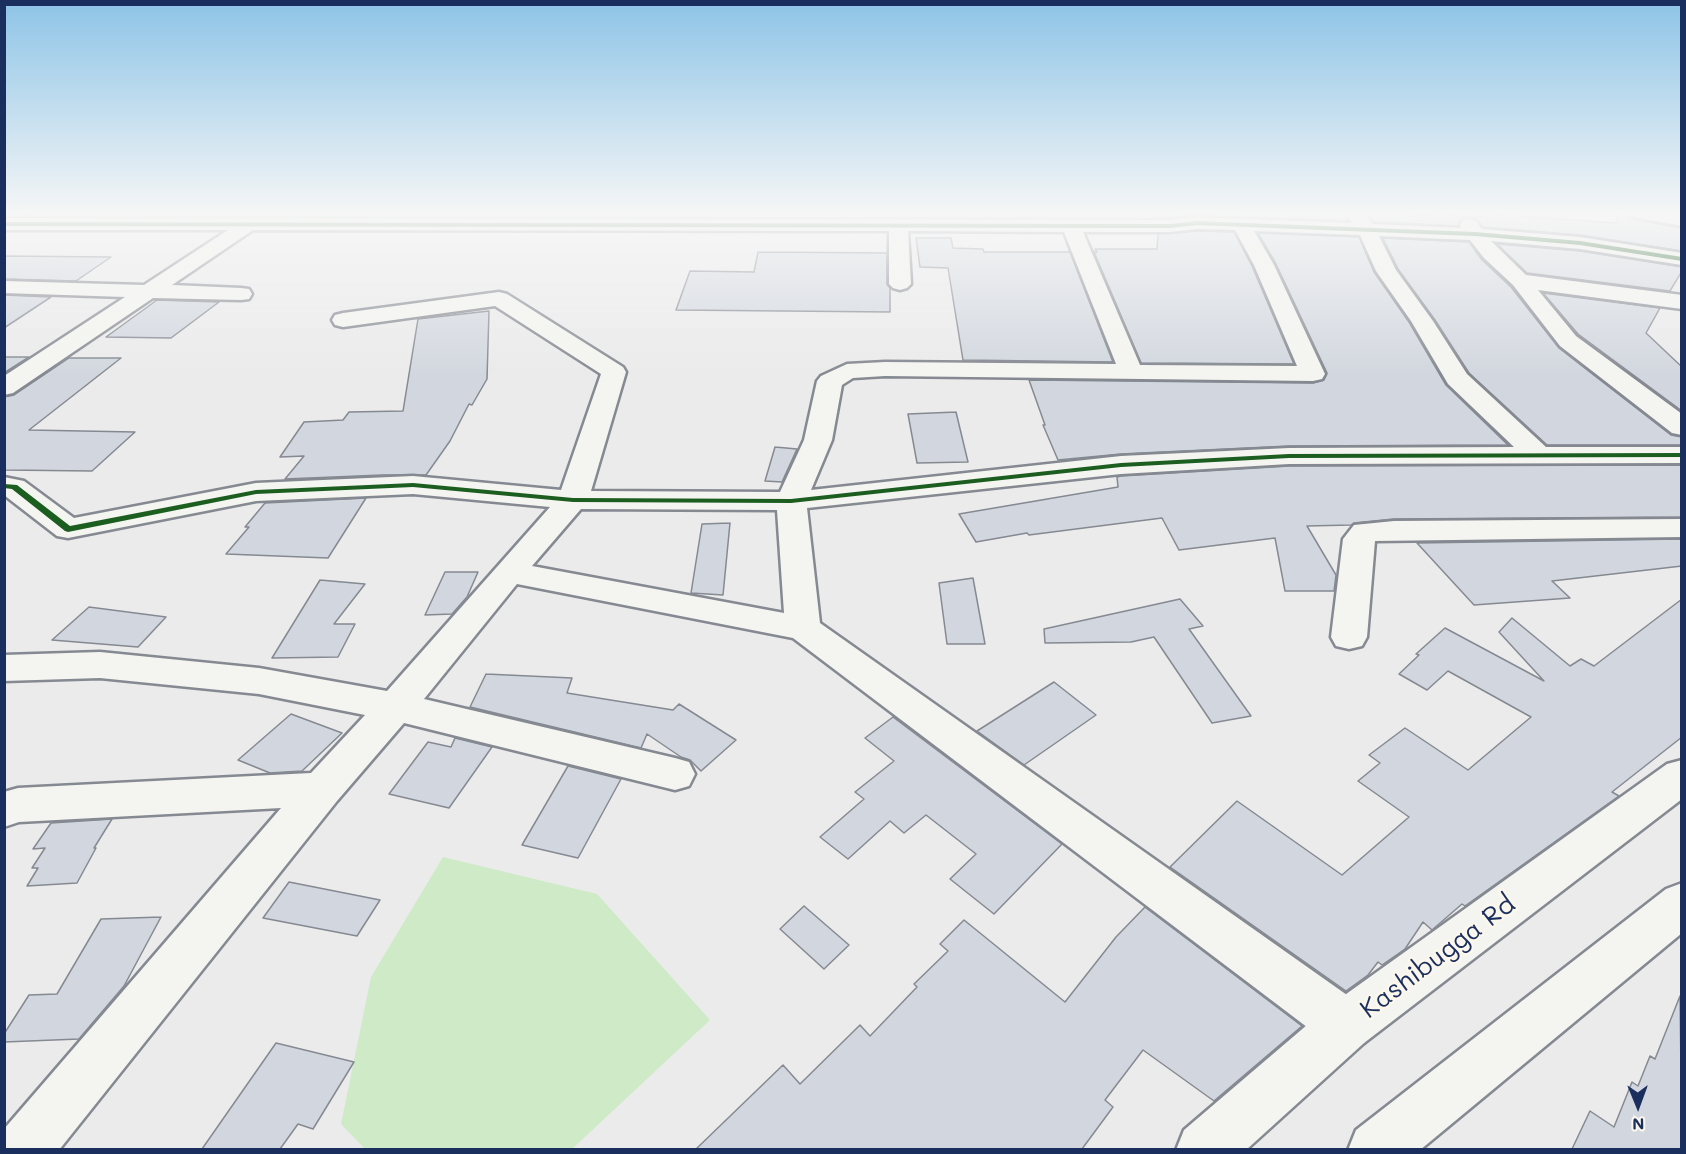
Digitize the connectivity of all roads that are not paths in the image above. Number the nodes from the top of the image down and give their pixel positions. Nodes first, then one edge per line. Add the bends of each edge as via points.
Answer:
1 (186, 267) edge
2 (899, 267) edge
3 (1088, 267) edge
4 (1265, 267) edge
5 (1384, 267) edge
6 (1505, 267) edge
7 (1520, 281) junction
8 (900, 284) dead end
9 (4, 287) edge
10 (148, 293) junction
11 (241, 294) dead end
12 (1678, 303) edge
13 (344, 320) dead end
14 (1131, 372) junction
15 (4, 388) edge
16 (1680, 449) edge
17 (1538, 455) junction
18 (4, 486) edge
19 (573, 501) junction
20 (791, 501) junction
21 (1682, 528) edge
22 (509, 572) junction
23 (802, 628) junction
24 (1349, 637) dead end
25 (4, 668) edge
26 (396, 707) junction
27 (675, 774) dead end
28 (1682, 776) edge
29 (322, 789) junction
30 (4, 810) edge
31 (1682, 904) edge
32 (1346, 1025) junction
33 (23, 1149) edge
34 (1204, 1149) edge
35 (1376, 1149) edge

1 - 10 street
2 - 8 street
3 - 14 street
4 - 14 street via 1313,374
5 - 17 street via 1457,379
6 - 7 street
7 - 12 street
7 - 16 street via 1568,341
9 - 10 street
10 - 11 street
10 - 15 street
13 - 19 street via 499,300 614,372
14 - 20 street via 847,371 830,381 818,440
16 - 17 street
17 - 20 street via 1289,456 1121,465
18 - 19 street via 14,487 68,529 256,492 413,485
19 - 20 street
19 - 22 street
20 - 23 street
21 - 24 street via 1365,532 1359,538
22 - 23 street
22 - 26 street
23 - 32 street
25 - 26 street via 100,665 259,681
26 - 27 street
26 - 29 street
28 - 32 street, Kashibugga Rd
29 - 30 street via 18,805
29 - 33 street
31 - 35 street
32 - 34 street, Kashibugga Rd

